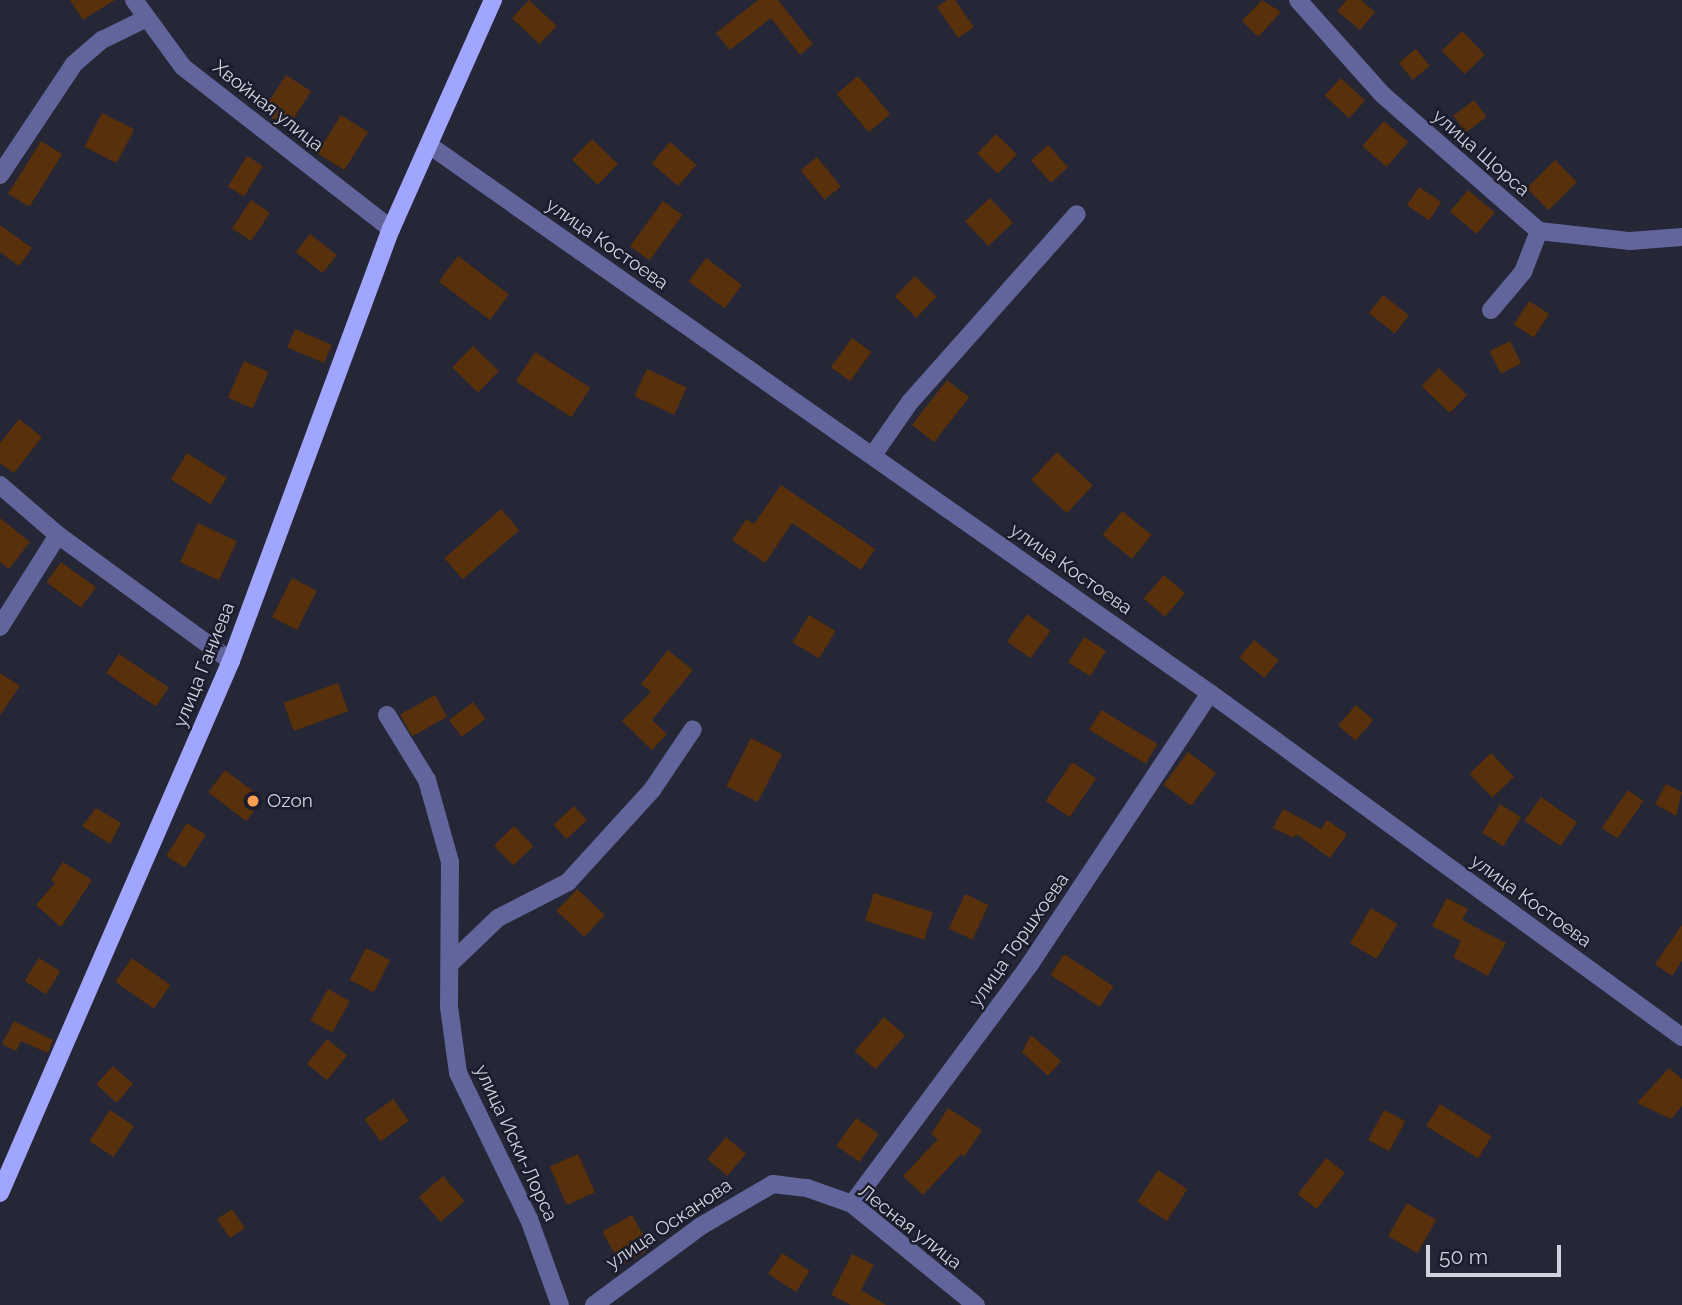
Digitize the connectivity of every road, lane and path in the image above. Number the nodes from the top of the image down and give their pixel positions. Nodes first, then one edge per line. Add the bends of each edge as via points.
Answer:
1 (134, 0) edge
2 (494, 0) edge
3 (1298, 0) edge
4 (147, 18) junction
5 (429, 145) junction
6 (0, 175) edge
7 (1077, 214) dead end
8 (391, 229) junction
9 (1539, 231) junction
10 (1682, 237) edge
11 (1491, 310) dead end
12 (873, 456) junction
13 (0, 485) edge
14 (58, 535) junction
15 (0, 627) edge
16 (231, 661) junction
17 (1210, 693) junction
18 (387, 715) dead end
19 (693, 729) dead end
20 (451, 963) junction
21 (1682, 1037) edge
22 (773, 1184) joint
23 (0, 1193) edge
24 (852, 1204) junction
25 (561, 1305) edge
26 (594, 1305) edge
27 (976, 1305) edge

1 - 4 street, Хвойная улица
2 - 5 main road, улица Ганиева
3 - 9 street, улица Щорса via 1383,95
4 - 6 street via 102,40 74,64
4 - 8 street, Хвойная улица via 183,66
5 - 8 main road, улица Ганиева
5 - 12 street, улица Костоева
7 - 12 street via 909,402
8 - 16 main road, улица Ганиева
9 - 10 street via 1630,241
9 - 11 street via 1523,272
12 - 17 street, улица Костоева
13 - 14 street
14 - 15 street
14 - 16 street
16 - 23 main road, улица Ганиева
17 - 21 street, улица Костоева
17 - 24 street, улица Торшхоева via 1030,964
18 - 20 street, улица Иски-Лорса via 427,780 450,862
19 - 20 street via 652,790 568,882 498,918
20 - 25 street, улица Иски-Лорса via 449,1007 458,1073 529,1219
22 - 24 street, Лесная улица via 807,1188
22 - 26 street, улица Осканова via 702,1226
24 - 27 street, Лесная улица

